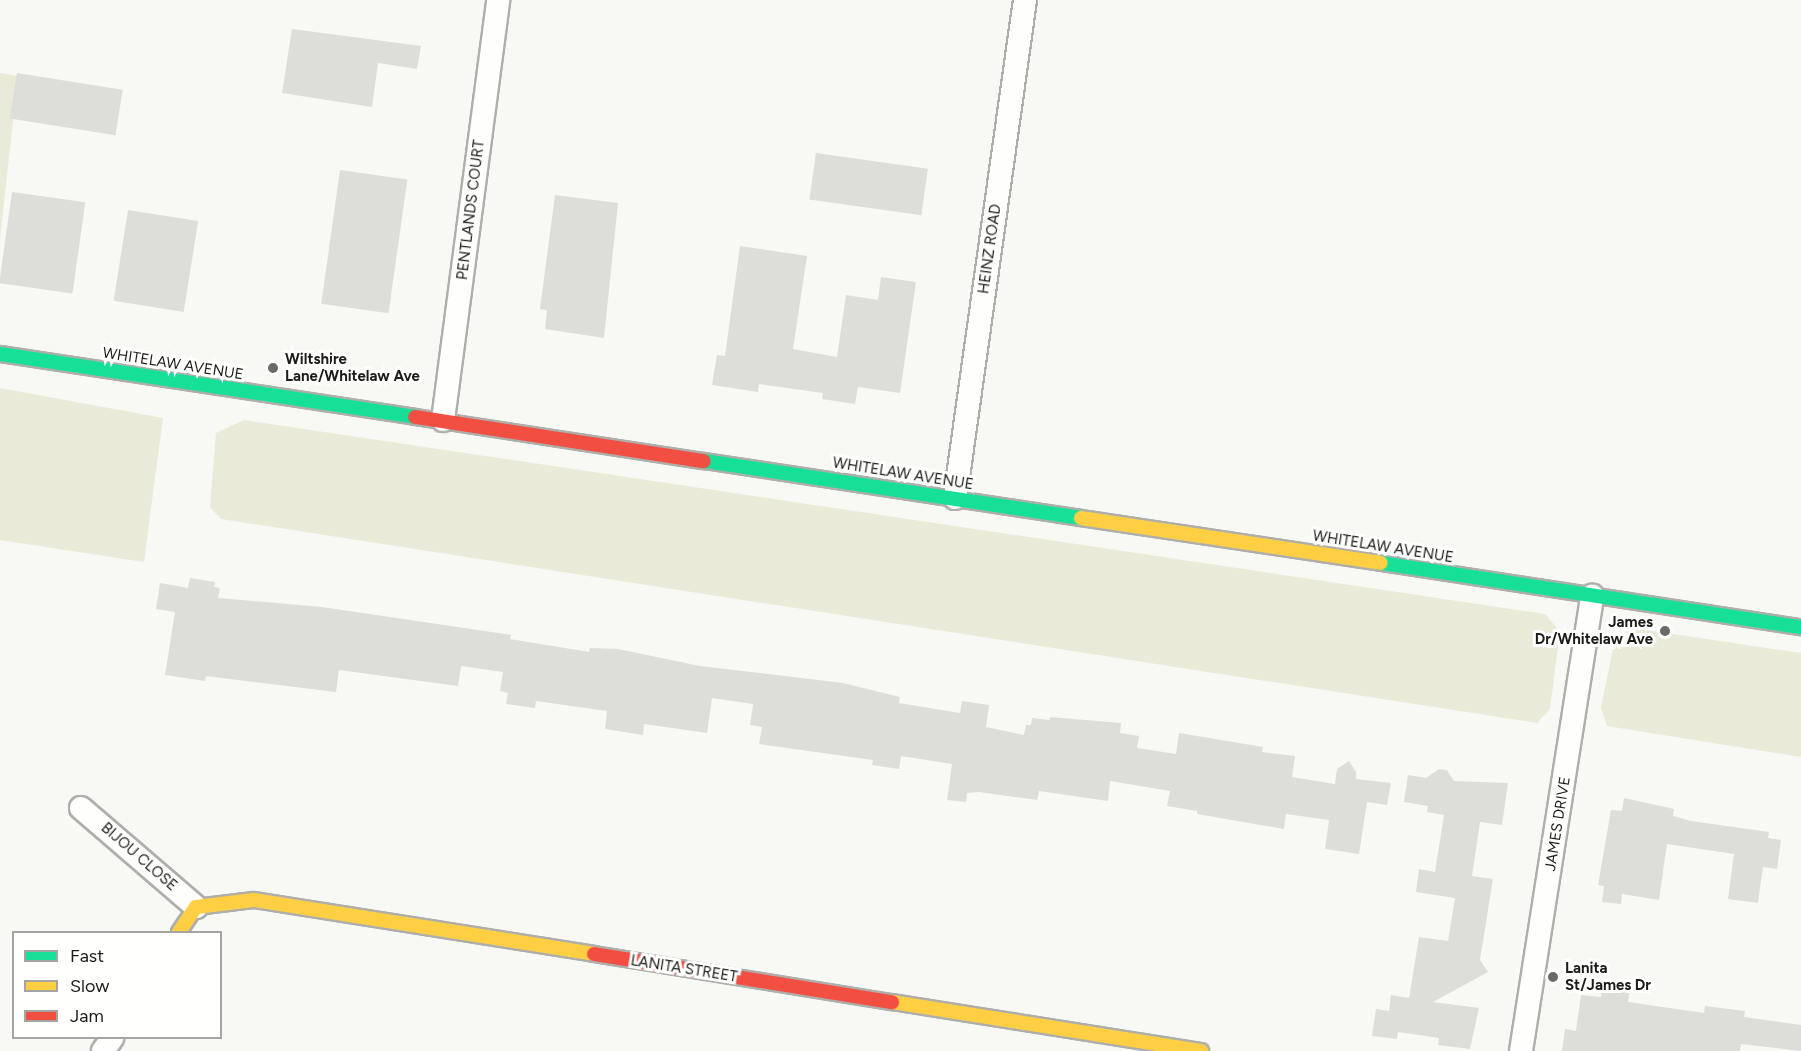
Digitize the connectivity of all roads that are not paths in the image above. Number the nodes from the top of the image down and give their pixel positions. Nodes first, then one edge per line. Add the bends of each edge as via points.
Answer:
1 (498, 0) edge
2 (1025, 0) edge
3 (0, 354) edge
4 (443, 420) junction
5 (956, 498) junction
6 (1592, 596) junction
7 (1801, 627) edge
8 (81, 808) dead end
9 (196, 907) junction
10 (180, 931) edge
11 (1156, 1048) edge
12 (1201, 1051) edge
13 (1521, 1051) edge

1 - 4 street, PENTLANDS COURT
2 - 5 street, HEINZ ROAD
3 - 4 street, WHITELAW AVENUE
4 - 5 street, WHITELAW AVENUE
5 - 6 street, WHITELAW AVENUE
6 - 7 street, WHITELAW AVENUE
6 - 13 street, JAMES DRIVE
8 - 9 street, BIJOU CLOSE
9 - 10 street
9 - 11 street, LANITA STREET via 254,900
11 - 12 street, LANITA STREET

